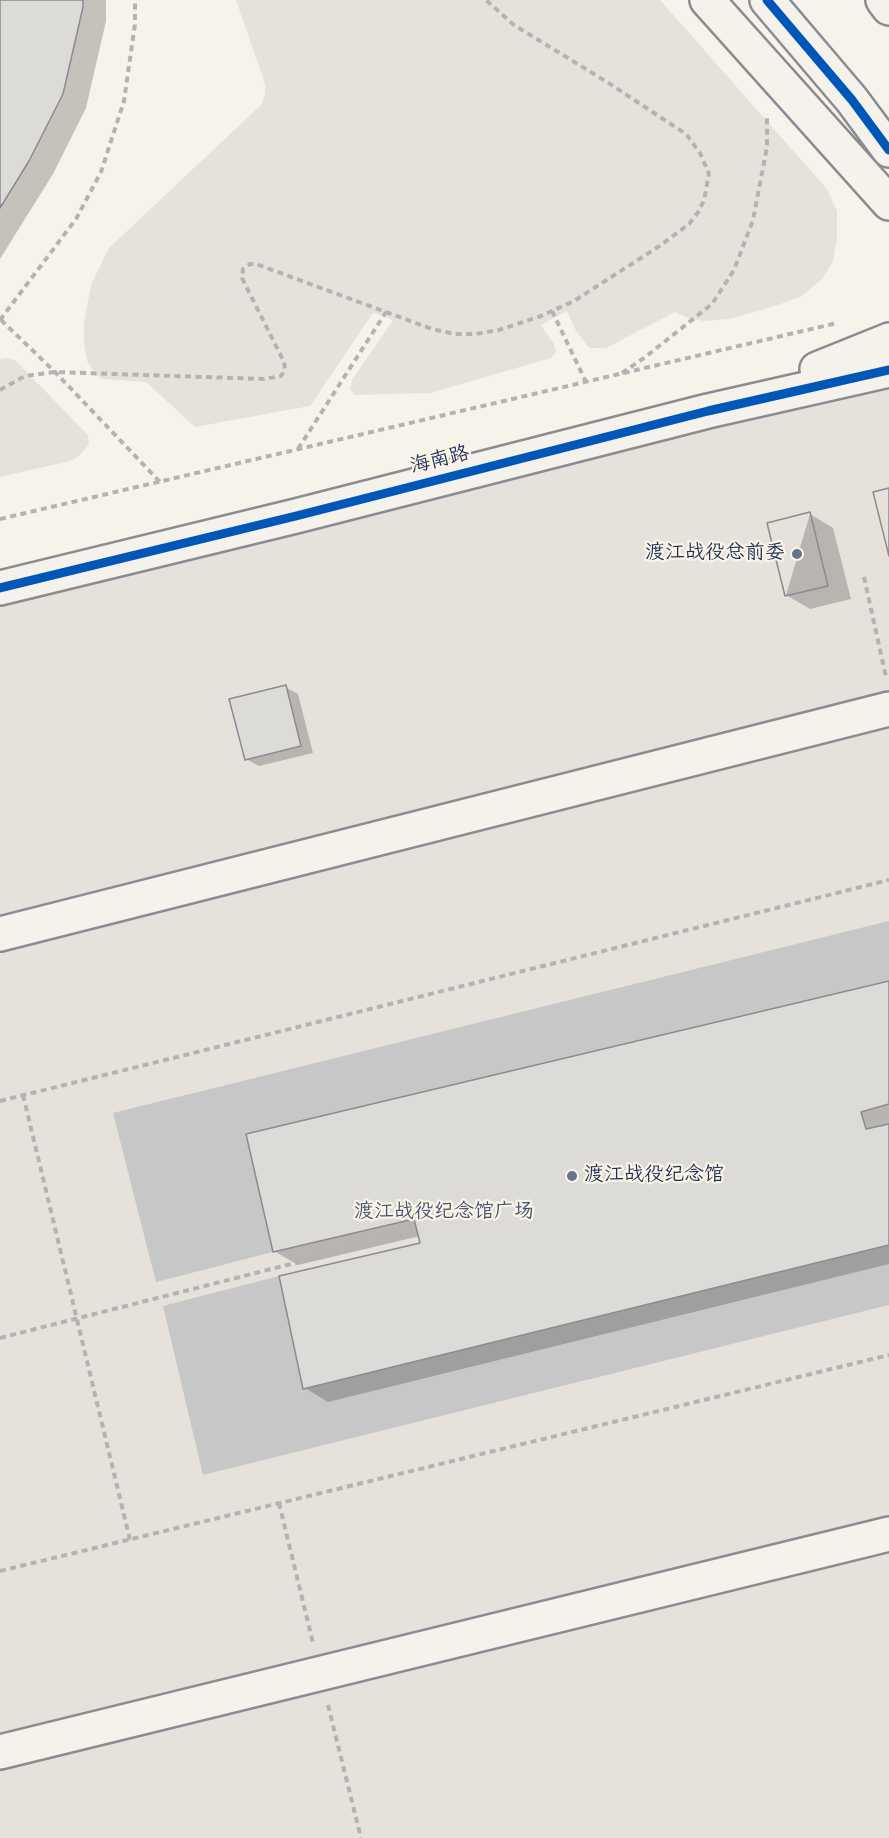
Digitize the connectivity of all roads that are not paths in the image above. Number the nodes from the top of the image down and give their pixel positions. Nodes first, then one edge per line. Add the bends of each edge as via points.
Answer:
1 (707, 0) edge
2 (767, 0) edge
3 (883, 0) edge
4 (889, 8) edge
5 (889, 150) edge
6 (889, 203) edge
7 (889, 340) edge
8 (889, 370) edge
9 (708, 411) junction
10 (0, 588) edge
11 (888, 694) edge
12 (0, 934) edge
13 (889, 1534) edge
14 (0, 1752) edge

1 - 6 street
2 - 5 street
3 - 4 street
7 - 9 street
8 - 9 street, 海南路
9 - 10 street, 海南路
11 - 12 street
13 - 14 street

